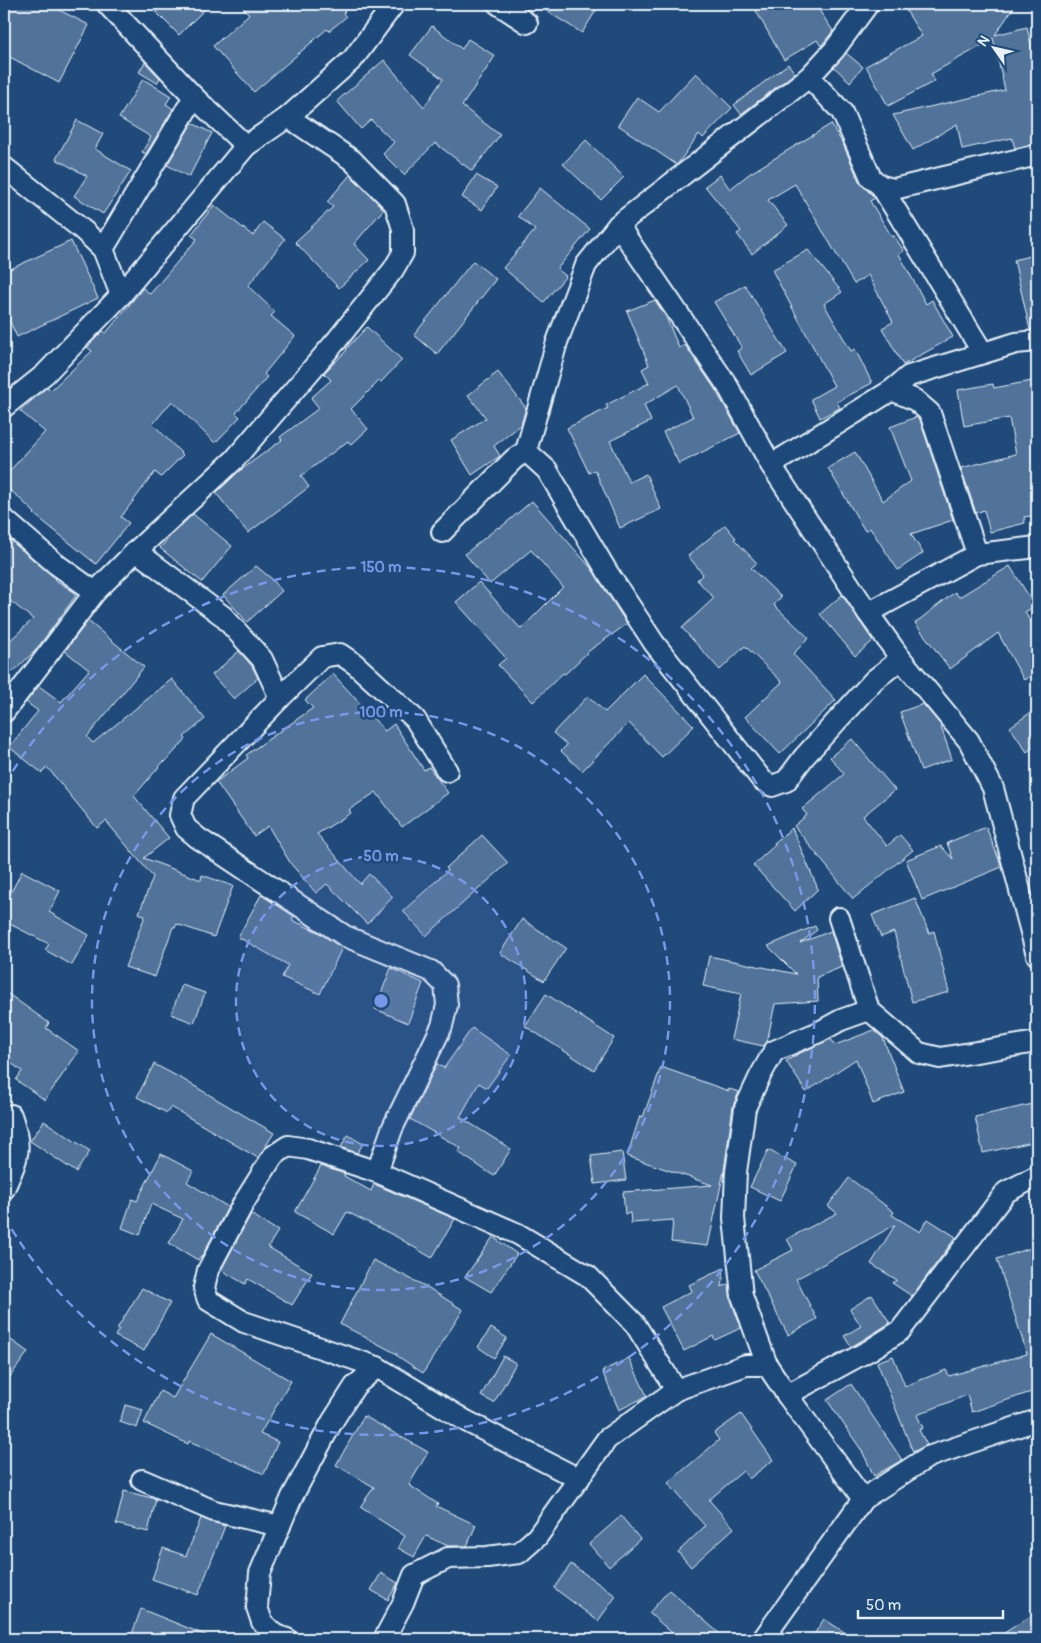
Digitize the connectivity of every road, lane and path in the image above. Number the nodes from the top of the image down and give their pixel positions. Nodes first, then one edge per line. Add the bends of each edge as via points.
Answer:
1 (106, 4) edge
2 (394, 4) edge
3 (498, 4) edge
4 (868, 4) edge
5 (527, 23) dead end
6 (809, 78) junction
7 (194, 97) junction
8 (288, 117) junction
9 (246, 146) junction
10 (1037, 155) edge
11 (4, 167) edge
12 (881, 186) junction
13 (618, 225) junction
14 (103, 248) junction
15 (121, 295) junction
16 (1037, 341) edge
17 (983, 353) junction
18 (892, 390) junction
19 (4, 406) edge
20 (526, 451) junction
21 (771, 464) junction
22 (4, 519) edge
23 (442, 532) dead end
24 (1037, 547) edge
25 (136, 551) junction
26 (977, 554) junction
27 (95, 592) junction
28 (868, 613) junction
29 (901, 659) junction
30 (280, 698) junction
31 (4, 712) edge
32 (447, 770) dead end
33 (839, 918) dead end
34 (1037, 955) edge
35 (869, 1010) junction
36 (1037, 1042) edge
37 (11, 1115) dead end
38 (377, 1172) junction
39 (1037, 1176) edge
40 (4, 1189) edge
41 (767, 1365) junction
42 (377, 1367) junction
43 (676, 1390) junction
44 (787, 1396) junction
45 (1037, 1420) edge
46 (579, 1479) junction
47 (142, 1480) dead end
48 (863, 1499) junction
49 (280, 1526) junction
50 (287, 1639) edge
51 (384, 1639) edge
52 (763, 1639) edge

1 - 7 street
2 - 8 street via 353,59
3 - 5 street
4 - 6 street
6 - 12 street via 842,112 872,178
6 - 13 street
7 - 9 street
7 - 14 street
8 - 9 street
8 - 25 street via 352,160 395,204 403,228 403,253 337,340 234,460
9 - 15 street
10 - 12 street via 894,189
11 - 14 street
12 - 17 street
13 - 20 street via 586,265 557,342
13 - 21 street via 727,384
14 - 15 street
15 - 19 street via 45,374
16 - 17 street via 1016,343
17 - 18 street via 909,376
18 - 21 street
18 - 26 street via 915,400 930,413
20 - 23 street via 514,459
20 - 29 street via 547,470 654,643 756,773 772,786 786,781 874,680
21 - 28 street
22 - 27 street via 56,564
24 - 26 street
25 - 27 street
25 - 30 street via 224,616 262,659
26 - 28 street
27 - 31 street
28 - 29 street
29 - 34 street via 969,741 993,788
30 - 32 street via 322,657 340,654 415,719
30 - 38 street via 184,798 180,815 186,828 198,838 345,936 431,971 445,985 447,1005 442,1026 392,1129
33 - 35 street
35 - 36 street via 919,1053 940,1058
35 - 41 street via 774,1051 745,1108 736,1172 734,1218 737,1259 742,1296
37 - 40 street via 18,1135 17,1160
38 - 42 street via 308,1149 288,1146 273,1156 242,1204 208,1270 204,1288 208,1300 244,1322
38 - 43 street via 518,1234 588,1276 635,1324
39 - 44 street via 1006,1192 900,1330
41 - 43 street via 746,1365
41 - 44 street
42 - 46 street via 466,1420
42 - 49 street via 355,1386 332,1422
43 - 46 street via 607,1438
44 - 48 street
45 - 48 street via 928,1457
46 - 51 street via 537,1537 519,1553 448,1558 414,1575
47 - 49 street via 214,1510
48 - 52 street
49 - 50 street via 260,1573 257,1607 262,1622 275,1635

